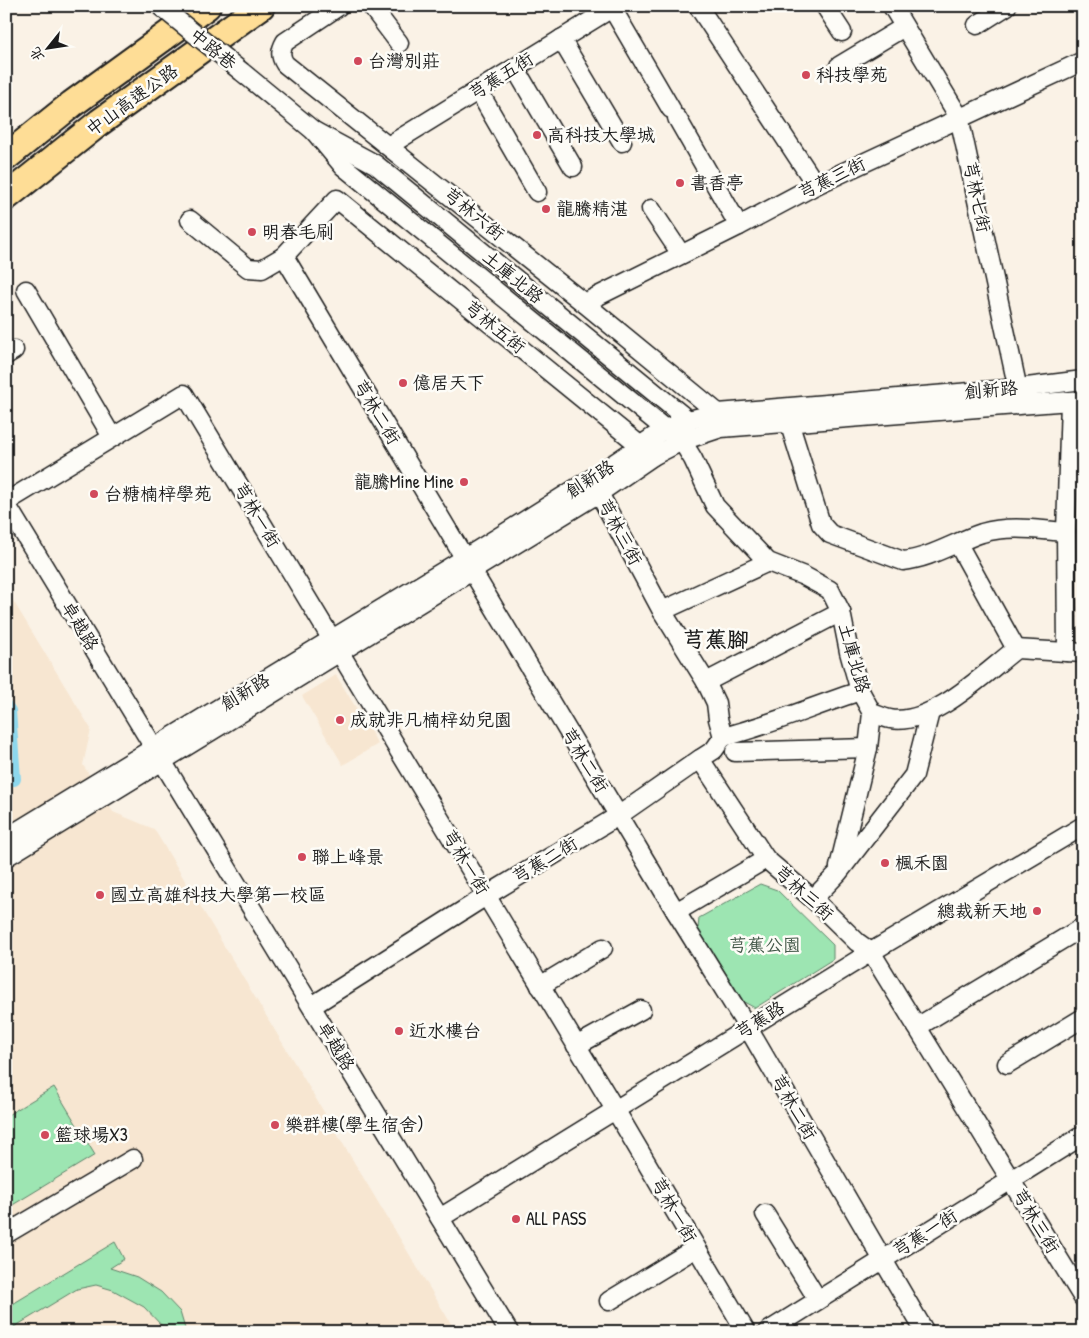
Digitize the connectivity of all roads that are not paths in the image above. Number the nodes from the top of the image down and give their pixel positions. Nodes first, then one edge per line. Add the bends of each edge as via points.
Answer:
1 (160, 6) edge
2 (207, 6) edge
3 (261, 6) edge
4 (339, 6) edge
5 (371, 6) edge
6 (698, 6) edge
7 (825, 6) edge
8 (892, 6) edge
9 (1008, 6) edge
10 (613, 7) edge
11 (976, 25) dead end
12 (904, 26) junction
13 (842, 32) dead end
14 (561, 39) junction
15 (398, 43) dead end
16 (1083, 61) edge
17 (840, 66) dead end
18 (515, 68) junction
19 (242, 72) joint
20 (478, 90) junction
21 (959, 117) junction
22 (314, 131) junction
23 (622, 142) dead end
24 (388, 146) junction
25 (6, 157) edge
26 (573, 168) dead end
27 (816, 185) junction
28 (537, 192) dead end
29 (6, 197) edge
30 (652, 209) dead end
31 (190, 220) dead end
32 (739, 226) junction
33 (681, 254) junction
34 (284, 256) junction
35 (26, 290) dead end
36 (584, 302) junction
37 (1083, 380) edge
38 (1020, 396) junction
39 (1076, 400) edge
40 (688, 420) junction
41 (720, 420) junction
42 (789, 422) junction
43 (665, 429) junction
44 (112, 437) junction
45 (682, 440) junction
46 (647, 451) junction
47 (595, 486) junction
48 (6, 503) edge
49 (1066, 532) junction
50 (958, 544) junction
51 (768, 562) junction
52 (469, 564) junction
53 (662, 611) junction
54 (842, 612) junction
55 (336, 646) junction
56 (1016, 649) junction
57 (1075, 653) edge
58 (706, 682) junction
59 (860, 691) junction
60 (872, 712) junction
61 (930, 712) junction
62 (723, 737) junction
63 (868, 748) junction
64 (735, 752) dead end
65 (158, 755) junction
66 (700, 759) junction
67 (618, 816) junction
68 (1083, 826) edge
69 (6, 838) edge
70 (6, 857) edge
71 (766, 859) junction
72 (838, 873) junction
73 (486, 896) junction
74 (813, 899) junction
75 (676, 912) junction
76 (1083, 927) edge
77 (603, 948) dead end
78 (870, 952) junction
79 (540, 986) junction
80 (312, 1006) junction
81 (641, 1010) dead end
82 (1083, 1018) edge
83 (917, 1027) junction
84 (748, 1028) junction
85 (576, 1046) junction
86 (1007, 1064) dead end
87 (616, 1111) junction
88 (1083, 1135) edge
89 (133, 1159) dead end
90 (1010, 1179) junction
91 (765, 1214) dead end
92 (440, 1218) junction
93 (6, 1234) edge
94 (696, 1248) junction
95 (883, 1260) junction
96 (1083, 1298) edge
97 (818, 1300) junction
98 (609, 1302) dead end
99 (509, 1332) edge
100 (746, 1332) edge
101 (767, 1332) edge
102 (925, 1332) edge

1 - 19 street, 中路巷, bridge
2 - 25 highway, 中山高速公路 via 72,104
3 - 29 highway, 中山高速公路 via 100,122
4 - 24 street, 芎林六街 via 285,42 280,56 285,64
5 - 15 street
6 - 27 street
7 - 13 street
8 - 12 street, 芎林七街
9 - 11 street
10 - 14 street, 芎蕉五街
10 - 32 street
12 - 17 street
12 - 21 street, 芎林七街
14 - 18 street, 芎蕉五街
14 - 23 street
16 - 21 street, 芎蕉三街
18 - 20 street, 芎蕉五街
18 - 26 street
19 - 22 street, 土庫北路
20 - 24 street, 芎蕉五街
20 - 28 street
21 - 27 street, 芎蕉三街
21 - 38 street, 芎林七街
22 - 40 street, 土庫北路 via 375,164
22 - 43 street, 土庫北路 via 343,166
24 - 36 street, 芎林六街
27 - 32 street, 芎蕉三街
30 - 33 street
31 - 34 street via 248,268 262,270
32 - 33 street, 芎蕉三街
33 - 36 street, 芎蕉三街
34 - 46 street, 芎林五街 via 337,199
34 - 52 street, 芎林二街
35 - 44 street
36 - 41 street, 芎林六街
37 - 38 street, 創新路
38 - 39 street, 創新路
38 - 41 street, 創新路
38 - 42 street, 創新路
39 - 49 street
40 - 41 street, 創新路
40 - 43 street, 創新路
40 - 45 street
41 - 42 street, 創新路
41 - 45 street, 創新路
42 - 50 street via 821,524 830,534 903,561 916,560
43 - 45 street, 土庫北路
43 - 46 street, 創新路
44 - 48 street
44 - 55 street, 芎林一街 via 184,394
45 - 46 street, 創新路
45 - 51 street, 土庫北路 via 715,506
46 - 47 street, 創新路
47 - 52 street, 創新路
47 - 53 street, 芎林三街
48 - 65 street, 卓越路
49 - 50 street via 1008,529 983,533
49 - 57 street
50 - 56 street
51 - 53 street
51 - 54 street, 土庫北路 via 830,590
52 - 55 street, 創新路
52 - 67 street, 芎林二街
53 - 58 street, 芎林三街
54 - 58 street
54 - 59 street, 土庫北路
55 - 65 street, 創新路
55 - 73 street, 芎林一街
56 - 57 street
56 - 61 street, 土庫北路 via 948,703
58 - 62 street, 芎林三街 via 716,703
59 - 60 street, 土庫北路
59 - 62 street via 756,729
60 - 61 street, 土庫北路 via 891,720
60 - 63 street
61 - 72 street via 914,776
62 - 66 street via 714,750
63 - 64 street
63 - 72 street
65 - 69 street
65 - 70 street
65 - 80 street, 卓越路
66 - 67 street, 芎蕉二街
66 - 71 street, 芎林三街
67 - 73 street, 芎蕉二街
67 - 75 street, 芎林二街
68 - 78 street, 芎蕉路
71 - 74 street, 芎林三街
71 - 75 street
72 - 74 street
73 - 79 street, 芎林一街
73 - 80 street, 芎蕉二街
74 - 78 street, 芎林三街
75 - 84 street, 芎林二街
76 - 83 street
77 - 79 street
78 - 83 street, 芎林三街
78 - 84 street, 芎蕉路
79 - 85 street, 芎林一街
80 - 92 street, 卓越路
81 - 85 street
82 - 86 street
83 - 90 street, 芎林三街
84 - 87 street, 芎蕉路
84 - 95 street, 芎林二街
85 - 87 street, 芎林一街
87 - 92 street, 芎蕉路
87 - 94 street, 芎林一街
88 - 90 street, 芎蕉一街
89 - 93 street
90 - 95 street, 芎蕉一街
90 - 96 street, 芎林三街
91 - 97 street
92 - 99 street, 卓越路
94 - 98 street
94 - 100 street, 芎林一街
95 - 97 street, 芎蕉一街
95 - 102 street, 芎林二街
97 - 101 street, 芎蕉一街

